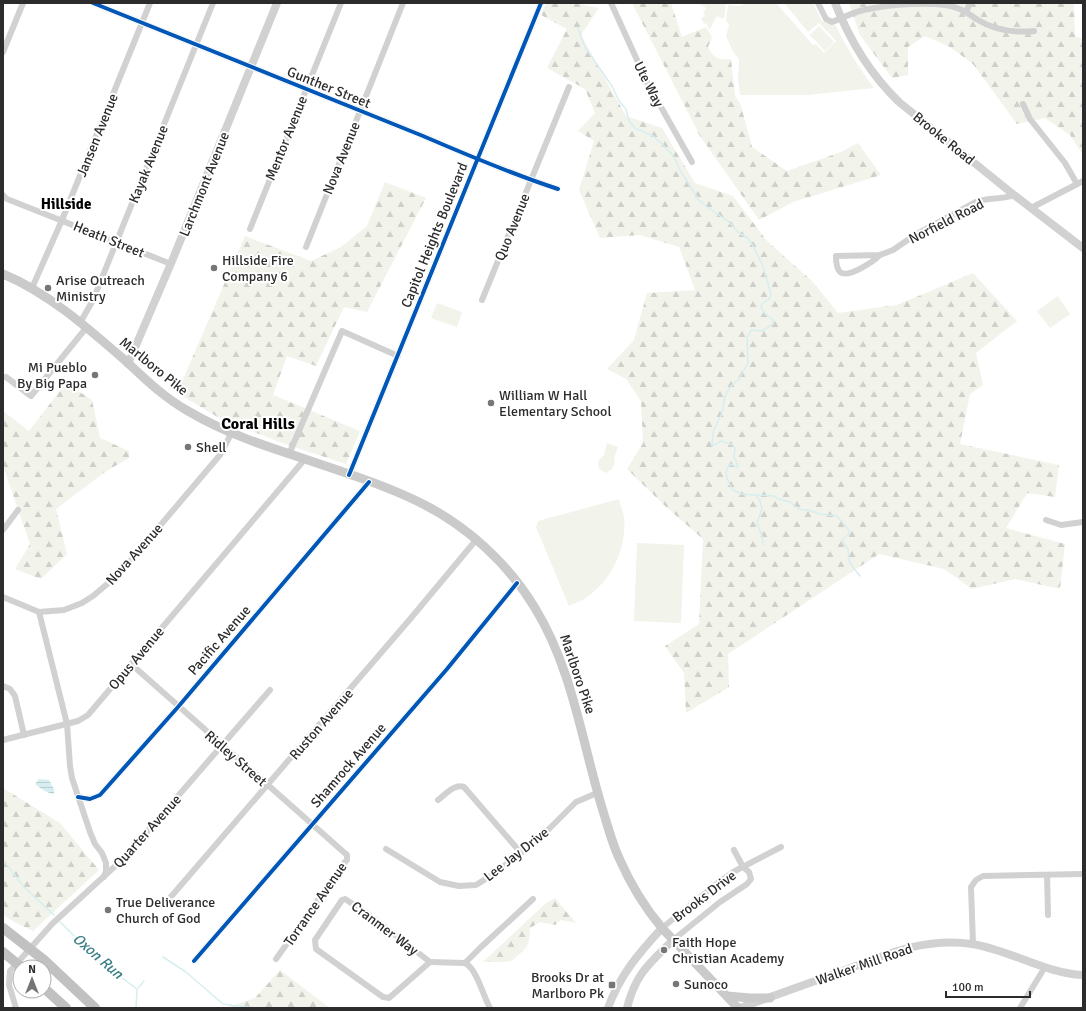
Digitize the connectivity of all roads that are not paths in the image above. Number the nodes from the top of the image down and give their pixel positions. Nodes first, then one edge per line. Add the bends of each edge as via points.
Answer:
1 (23, 3) edge
2 (93, 3) edge
3 (150, 3) edge
4 (214, 3) edge
5 (277, 3) edge
6 (341, 3) edge
7 (403, 3) edge
8 (541, 3) edge
9 (611, 3) edge
10 (818, 3) edge
11 (835, 3) edge
12 (970, 3) edge
13 (966, 12) junction
14 (841, 19) junction
15 (142, 23) junction
16 (1034, 31) dead end
17 (197, 44) junction
18 (3, 52) edge
19 (251, 67) junction
20 (569, 88) dead end
21 (306, 89) junction
22 (1023, 104) dead end
23 (360, 111) junction
24 (476, 159) junction
25 (692, 162) dead end
26 (531, 180) junction
27 (1083, 181) edge
28 (1077, 184) junction
29 (558, 189) dead end
30 (3, 195) edge
31 (1014, 195) junction
32 (1031, 208) junction
33 (62, 220) junction
34 (250, 229) dead end
35 (116, 242) junction
36 (306, 247) dead end
37 (1083, 248) edge
38 (880, 255) junction
39 (171, 264) junction
40 (3, 274) edge
41 (32, 288) junction
42 (482, 300) dead end
43 (83, 326) junction
44 (398, 356) junction
45 (128, 364) junction
46 (6, 377) dead end
47 (231, 434) junction
48 (289, 454) junction
49 (305, 459) junction
50 (349, 475) junction
51 (369, 482) junction
52 (18, 510) dead end
53 (1046, 520) dead end
54 (1083, 522) edge
55 (3, 530) edge
56 (476, 540) junction
57 (517, 583) junction
58 (3, 597) edge
59 (39, 612) junction
60 (131, 664) junction
61 (3, 686) edge
62 (270, 690) dead end
63 (178, 707) junction
64 (67, 724) junction
65 (24, 735) junction
66 (3, 740) edge
67 (222, 746) junction
68 (268, 785) junction
69 (597, 793) junction
70 (78, 797) junction
71 (438, 800) dead end
72 (311, 824) junction
73 (781, 847) dead end
74 (386, 849) dead end
75 (342, 850) joint
76 (734, 850) dead end
77 (521, 853) junction
78 (743, 867) junction
79 (1083, 874) edge
80 (1047, 875) junction
81 (104, 878) junction
82 (533, 899) dead end
83 (163, 906) dead end
84 (1048, 915) dead end
85 (3, 928) edge
86 (662, 928) junction
87 (673, 940) junction
88 (973, 944) junction
89 (29, 948) junction
90 (3, 952) edge
91 (12, 959) edge
92 (23, 959) edge
93 (276, 959) dead end
94 (194, 961) dead end
95 (430, 962) junction
96 (465, 963) junction
97 (1045, 968) junction
98 (12, 970) edge
99 (1083, 975) edge
100 (12, 995) edge
101 (52, 995) edge
102 (727, 996) junction
103 (770, 998) junction
104 (66, 1008) edge
105 (95, 1008) edge
106 (490, 1008) edge
107 (608, 1008) edge
108 (628, 1008) edge
109 (739, 1008) edge
110 (1020, 1008) edge

1 - 18 street
2 - 15 street, Gunther Street
3 - 15 street, Jansen Avenue
4 - 17 street, Kayak Avenue
5 - 19 street, Larchmont Avenue
6 - 21 street, Mentor Avenue
7 - 23 street, Nova Avenue
8 - 24 street, Capitol Heights Boulevard
9 - 25 street, Ute Way via 653,94
10 - 14 street via 826,19 832,22
11 - 14 street, Brooke Road
12 - 13 street
13 - 14 street via 940,4 923,4 863,10
13 - 16 street via 979,21 1009,32
14 - 31 street, Brooke Road via 869,69 886,89
15 - 17 street, Gunther Street
15 - 33 street, Jansen Avenue
17 - 19 street, Gunther Street
17 - 35 street, Kayak Avenue
19 - 21 street, Gunther Street
19 - 39 street, Larchmont Avenue
20 - 26 street, Quo Avenue
21 - 23 street, Gunther Street
21 - 34 street, Mentor Avenue
22 - 28 street via 1030,119 1065,163
23 - 24 street, Gunther Street
23 - 36 street, Nova Avenue
24 - 26 street, Gunther Street
24 - 44 street, Capitol Heights Boulevard
26 - 29 street, Gunther Street
26 - 42 street, Quo Avenue
27 - 28 street
28 - 32 street
30 - 33 street, Heath Street via 7,199
31 - 32 street, Brooke Road
31 - 38 street, Norfield Road via 976,202
32 - 37 street, Brooke Road
33 - 35 street, Heath Street
33 - 41 street, Jansen Avenue
35 - 39 street, Heath Street
35 - 43 street, Kayak Avenue
38 - 38 street, Norfield Road via 855,271 846,274 838,270 836,256
39 - 45 street, Larchmont Avenue
40 - 41 main road, Marlboro Pike
41 - 43 main road, Marlboro Pike
43 - 45 main road, Marlboro Pike
43 - 46 street, Kayak Avenue via 31,396
44 - 48 street via 342,330
44 - 50 street, Capitol Heights Boulevard
45 - 47 main road, Marlboro Pike via 169,399
47 - 48 main road, Marlboro Pike
47 - 59 street, Nova Avenue via 220,455 119,574 82,603 64,610
48 - 49 main road, Marlboro Pike
49 - 50 main road, Marlboro Pike
49 - 60 street, Opus Avenue
50 - 51 main road, Marlboro Pike
51 - 56 main road, Marlboro Pike via 427,506
51 - 63 street, Pacific Avenue
52 - 55 street
53 - 54 street via 1061,525
56 - 57 main road, Marlboro Pike via 500,562
56 - 68 street, Ruston Avenue
57 - 69 main road, Marlboro Pike via 543,621 558,653
57 - 72 street, Shamrock Avenue via 447,669
58 - 59 street, Nova Avenue
59 - 64 street
60 - 63 street, Ridley Street
60 - 64 street, Opus Avenue via 88,715
61 - 65 street via 14,696
62 - 67 street, Quarter Avenue
63 - 67 street, Ridley Street
63 - 70 street, Pacific Avenue via 100,795 90,799
64 - 65 street, Opus Avenue
64 - 70 street via 70,766
65 - 66 street, Opus Avenue
67 - 68 street, Ridley Street
67 - 81 street, Quarter Avenue via 142,839
68 - 72 street, Ridley Street
68 - 83 street, Ruston Avenue
69 - 77 street, Lee Jay Drive via 572,805
69 - 86 main road, Marlboro Pike via 619,859 639,897
70 - 81 street via 95,844 106,863
71 - 77 street via 454,788 464,787
72 - 75 street, Ridley Street
72 - 94 street, Shamrock Avenue
73 - 78 street
74 - 77 street, Lee Jay Drive via 440,882 459,886 472,886 482,882
75 - 93 street, Torrance Avenue via 347,860
76 - 78 street
78 - 86 street, Brooks Drive via 719,882
78 - 87 street, Brooks Drive via 751,879 747,884
79 - 80 street
80 - 84 street
80 - 88 street via 983,876 976,880 972,887
81 - 89 street, Quarter Avenue
82 - 96 street
85 - 89 highway
86 - 87 main road, Marlboro Pike
86 - 107 street, Brooks Drive via 629,966
87 - 102 main road, Marlboro Pike
87 - 108 street, Brooks Drive via 640,975
88 - 97 street, Walker Mill Road
88 - 103 street, Walker Mill Road via 933,943 906,948
89 - 92 street, Quarter Avenue
89 - 105 highway
90 - 91 highway
95 - 95 street, Cranmer Way via 367,913 346,900 342,900 315,940 316,950 384,998 389,998
95 - 96 street
96 - 106 street via 474,972
97 - 99 street, Walker Mill Road
97 - 110 street
98 - 100 street, Quarter Avenue via 9,978
101 - 104 highway
102 - 103 main road
102 - 109 main road, Marlboro Pike
103 - 109 street, Walker Mill Road

